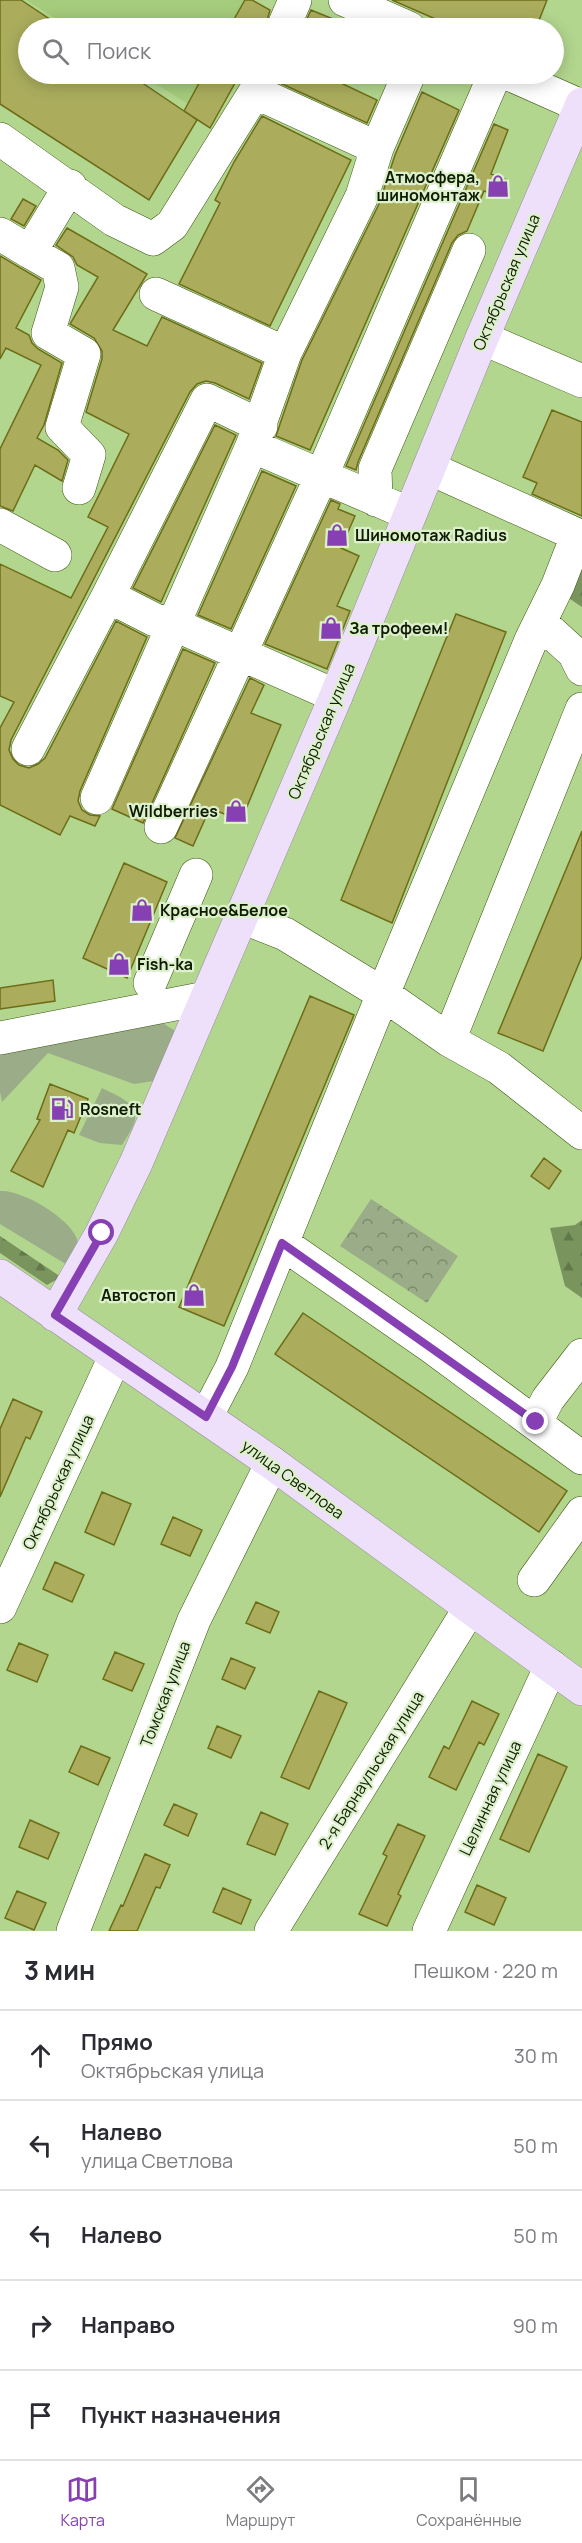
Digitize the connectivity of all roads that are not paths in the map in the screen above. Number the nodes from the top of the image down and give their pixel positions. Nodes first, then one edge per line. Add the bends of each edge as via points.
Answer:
1 (295, 0) edge
2 (345, 0) edge
3 (287, 18) edge
4 (387, 18) edge
5 (258, 84) edge
6 (261, 84) edge
7 (405, 84) edge
8 (491, 84) edge
9 (533, 84) edge
10 (582, 105) edge
11 (0, 139) edge
12 (377, 148) junction
13 (70, 186) junction
14 (0, 234) edge
15 (469, 250) dead end
16 (30, 252) junction
17 (156, 294) dead end
18 (482, 338) junction
19 (285, 353) junction
20 (582, 381) edge
21 (256, 436) junction
22 (429, 468) junction
23 (321, 477) junction
24 (79, 488) dead end
25 (376, 500) junction
26 (410, 514) junction
27 (0, 525) edge
28 (579, 536) edge
29 (55, 555) dead end
30 (108, 596) junction
31 (540, 622) junction
32 (173, 624) junction
33 (239, 652) junction
34 (582, 669) edge
35 (336, 696) junction
36 (582, 708) edge
37 (28, 749) dead end
38 (97, 798) dead end
39 (161, 827) dead end
40 (196, 875) dead end
41 (242, 917) junction
42 (150, 983) dead end
43 (383, 994) junction
44 (206, 998) junction
45 (0, 1038) edge
46 (449, 1040) junction
47 (581, 1130) edge
48 (282, 1243) junction
49 (0, 1276) edge
50 (55, 1315) junction
51 (582, 1355) edge
52 (115, 1357) junction
53 (206, 1417) junction
54 (536, 1422) junction
55 (582, 1458) edge
56 (272, 1463) junction
57 (582, 1513) edge
58 (534, 1580) dead end
59 (0, 1607) edge
60 (470, 1608) junction
61 (551, 1666) junction
62 (582, 1689) edge
63 (73, 1931) edge
64 (271, 1931) edge
65 (429, 1931) edge

1 - 3 street
2 - 4 street
5 - 13 street via 172,225 153,239 114,220
6 - 12 street
7 - 12 street
8 - 23 street
9 - 10 street
10 - 18 main road, Октябрьская улица
11 - 13 street
12 - 19 street via 362,196
13 - 16 street
14 - 16 street
15 - 25 street via 375,469
16 - 24 street via 58,268 62,287 48,333 84,354 62,427 89,455
17 - 19 street
18 - 20 street
18 - 22 main road, Октябрьская улица
19 - 21 street
21 - 23 street
21 - 30 street via 207,400
21 - 32 street
22 - 26 main road, Октябрьская улица
22 - 28 street
23 - 25 street
23 - 33 street
25 - 26 street
26 - 35 main road, Октябрьская улица
27 - 29 street
28 - 31 street
30 - 32 street via 155,620
30 - 37 street
31 - 34 street via 574,653
31 - 43 street
32 - 33 street
32 - 38 street
33 - 35 street
33 - 39 street
35 - 41 main road, Октябрьская улица
36 - 46 street
40 - 42 street
41 - 43 street via 285,933
41 - 44 main road, Октябрьская улица
43 - 46 street
43 - 48 street
44 - 45 street
44 - 50 main road, Октябрьская улица via 132,1171
46 - 47 street via 499,1068
48 - 53 street via 232,1367
48 - 54 street
49 - 50 main road, улица Светлова
50 - 52 main road, улица Светлова
51 - 54 street via 548,1399
52 - 53 main road, улица Светлова
52 - 59 street, Октябрьская улица
53 - 56 main road, улица Светлова
54 - 55 street
56 - 60 main road, улица Светлова
56 - 63 street, Томская улица via 194,1620
57 - 58 street
60 - 61 main road, улица Светлова
60 - 64 street, 2-я Барнаульская улица
61 - 62 main road, улица Светлова
61 - 65 street, Целинная улица

